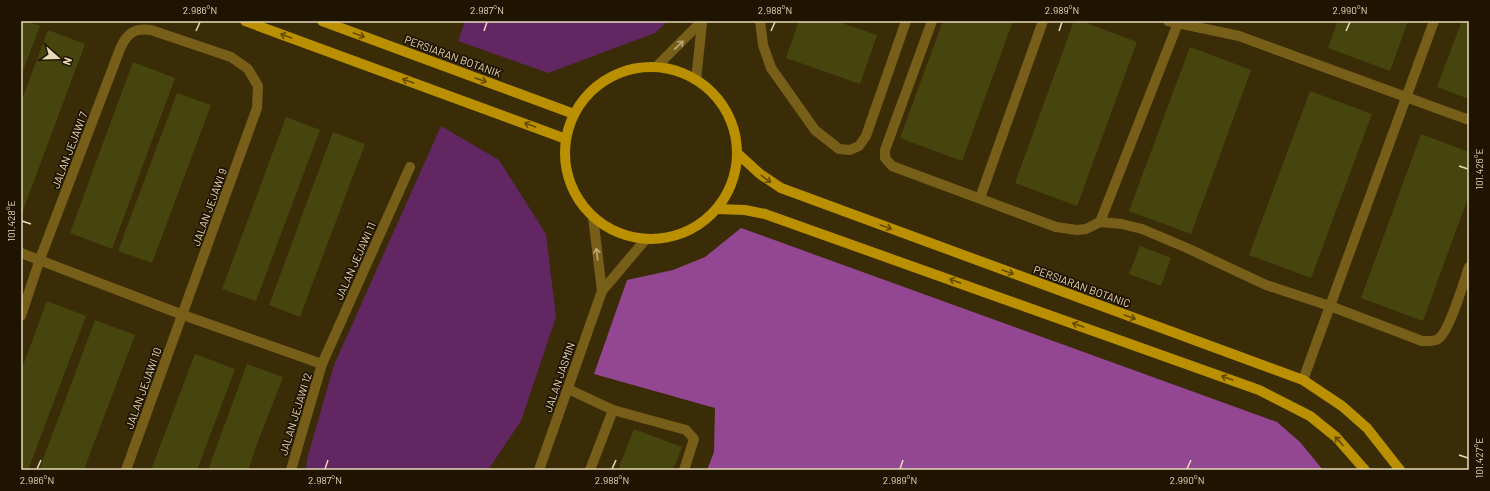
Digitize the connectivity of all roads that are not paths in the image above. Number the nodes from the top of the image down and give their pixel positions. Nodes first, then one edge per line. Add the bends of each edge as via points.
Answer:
1 (245, 21) edge
2 (322, 21) edge
3 (760, 21) edge
4 (906, 21) edge
5 (932, 21) edge
6 (1043, 21) edge
7 (1434, 21) edge
8 (702, 22) edge
9 (1173, 22) edge
10 (656, 67) junction
11 (696, 80) junction
12 (1406, 97) junction
13 (257, 108) joint
14 (574, 114) junction
15 (1469, 120) edge
16 (566, 139) junction
17 (737, 153) junction
18 (410, 167) dead end
19 (980, 198) junction
20 (717, 208) junction
21 (593, 217) junction
22 (1100, 222) junction
23 (646, 239) junction
24 (21, 253) edge
25 (40, 260) junction
26 (1469, 267) edge
27 (602, 291) junction
28 (1330, 306) junction
29 (183, 315) junction
30 (21, 316) edge
31 (322, 364) junction
32 (1303, 380) junction
33 (568, 389) junction
34 (614, 410) junction
35 (126, 470) edge
36 (291, 470) edge
37 (539, 470) edge
38 (590, 470) edge
39 (684, 470) edge
40 (1365, 470) edge
41 (1400, 470) edge

16 -> 1 main road
2 -> 14 main road, PERSIARAN BOTANIK
3 - 4 street via 763,45 771,68 815,130 839,149 850,150 859,146 866,136
5 - 19 street via 885,158 892,166
6 - 19 street
7 - 12 street
10 -> 8 street
8 - 11 street
9 - 12 street via 1239,36
9 - 22 street
10 - 11 main road via 677,70
10 - 14 main road via 631,69 608,79 589,94
11 - 17 main road via 713,93 726,111 734,131
12 - 15 street
12 - 28 street
13 - 25 street, JALAN JEJAWI 7 via 258,86 248,69 232,57 151,30 140,29 129,35 120,49
13 - 29 street, JALAN JEJAWI 9
14 - 16 main road
16 - 21 main road via 567,173 581,204
17 - 20 main road via 735,173 728,192
17 -> 32 main road, PERSIARAN BOTANIC via 760,174 782,188
18 - 31 street, JALAN JEJAWI 11
19 - 22 street via 1056,227 1086,229
20 - 23 main road via 691,229 672,237
40 -> 20 main road via 1336,437 1310,416 1259,390 765,214
21 - 23 main road via 608,228 627,236
27 -> 21 street, JALAN JASMIN
22 - 28 street via 1142,229 1266,285
23 - 27 street, JALAN JASMIN
24 - 25 street
25 - 29 street
25 - 30 street, JALAN JEJAWI 7
26 - 28 street via 1449,323 1438,339 1422,341
27 - 33 street, JALAN JASMIN
28 - 32 street
29 - 31 street
29 - 35 street, JALAN JEJAWI 10
31 - 36 street, JALAN JEJAWI 12
32 - 41 main road, PERSIARAN BOTANIC via 1342,406 1367,428
33 - 34 street
33 - 37 street, JALAN JASMIN
34 - 38 street
34 - 39 street via 686,430 694,439

